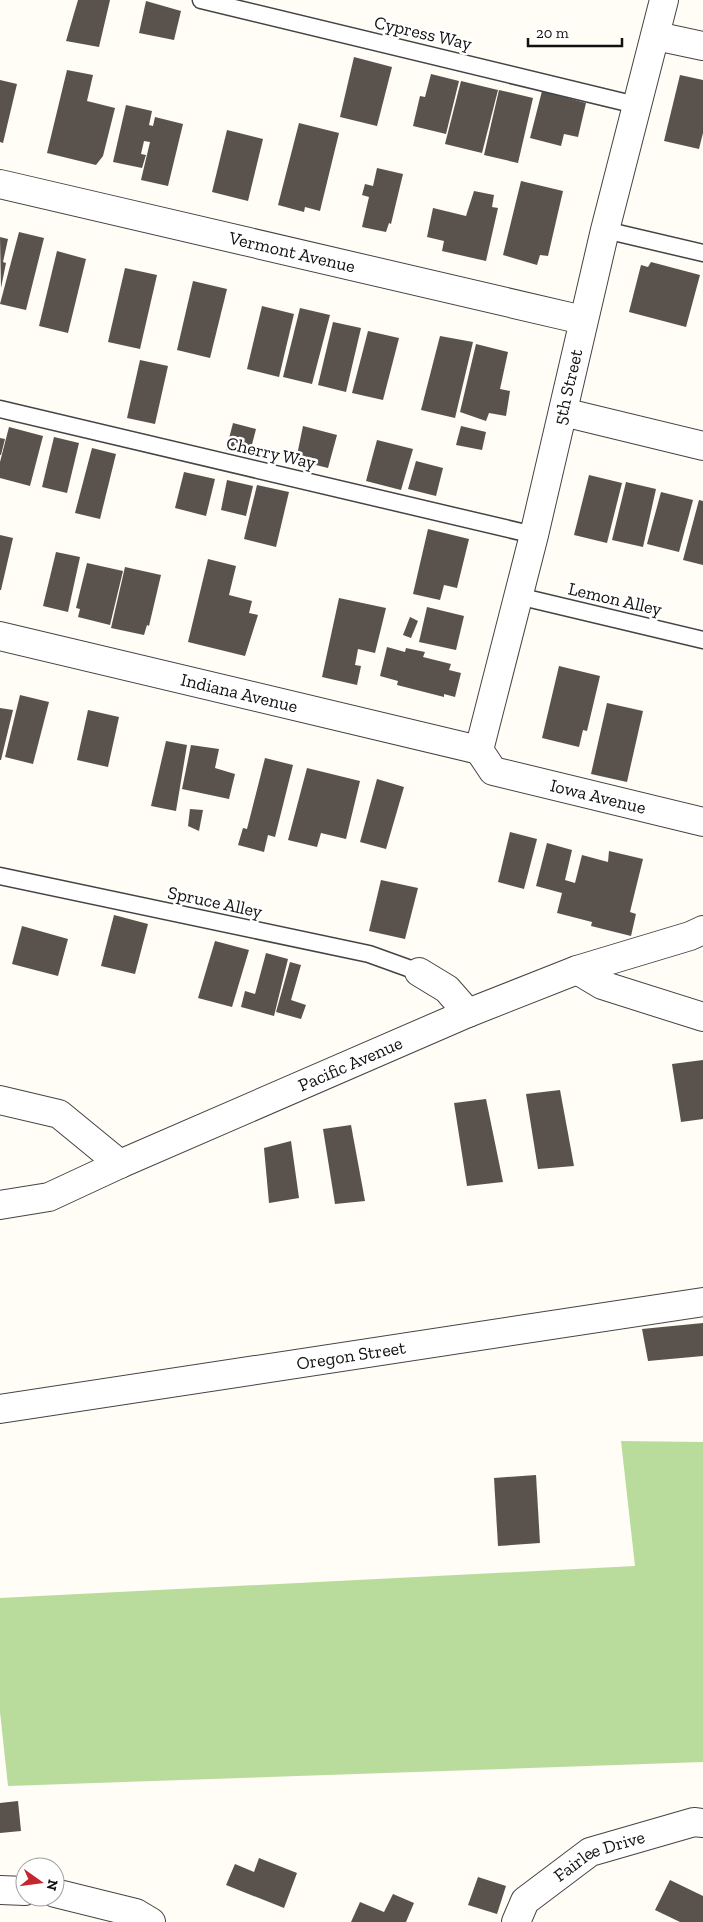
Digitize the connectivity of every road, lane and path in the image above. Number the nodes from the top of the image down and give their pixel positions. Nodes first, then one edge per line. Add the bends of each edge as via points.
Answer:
1 (201, 0) edge
2 (664, 0) edge
3 (656, 36) junction
4 (703, 46) edge
5 (636, 104) junction
6 (0, 184) edge
7 (605, 230) junction
8 (703, 253) edge
9 (583, 320) junction
10 (0, 409) edge
11 (563, 412) junction
12 (703, 446) edge
13 (534, 535) junction
14 (518, 596) junction
15 (0, 636) edge
16 (703, 640) edge
17 (486, 760) junction
18 (703, 822) edge
19 (0, 876) edge
20 (703, 930) edge
21 (577, 970) junction
22 (420, 972) joint
23 (468, 1013) junction
24 (703, 1017) edge
25 (0, 1100) edge
26 (120, 1164) junction
27 (0, 1205) edge
28 (703, 1302) edge
29 (0, 1409) edge
30 (703, 1823) edge
31 (0, 1890) edge
32 (15, 1891) edge
33 (65, 1895) edge
34 (151, 1922) edge
35 (516, 1922) edge

1 - 5 lane, Cypress Way
2 - 3 street, 5th Street
3 - 4 street
3 - 5 street, 5th Street
5 - 7 street, 5th Street
6 - 9 street, Vermont Avenue
7 - 8 lane
7 - 9 street, 5th Street
9 - 11 street, 5th Street
10 - 13 lane, Cherry Way
11 - 12 street
11 - 13 street, 5th Street
13 - 14 street, 5th Street
14 - 16 lane, Lemon Alley
14 - 17 street, 5th Street
15 - 17 street, Indiana Avenue
17 - 18 street, Iowa Avenue
19 - 22 lane, Spruce Alley via 369,954
20 - 21 street, Pacific Avenue
21 - 23 street, Pacific Avenue
21 - 24 street via 602,985
22 - 23 street via 446,989
23 - 26 street, Pacific Avenue
25 - 26 street via 59,1114
26 - 27 street, Pacific Avenue via 49,1197
28 - 29 street, Oregon Street
30 - 35 street, Fairlee Drive via 694,1822 590,1852 525,1901
31 - 32 street
33 - 34 street via 136,1913

